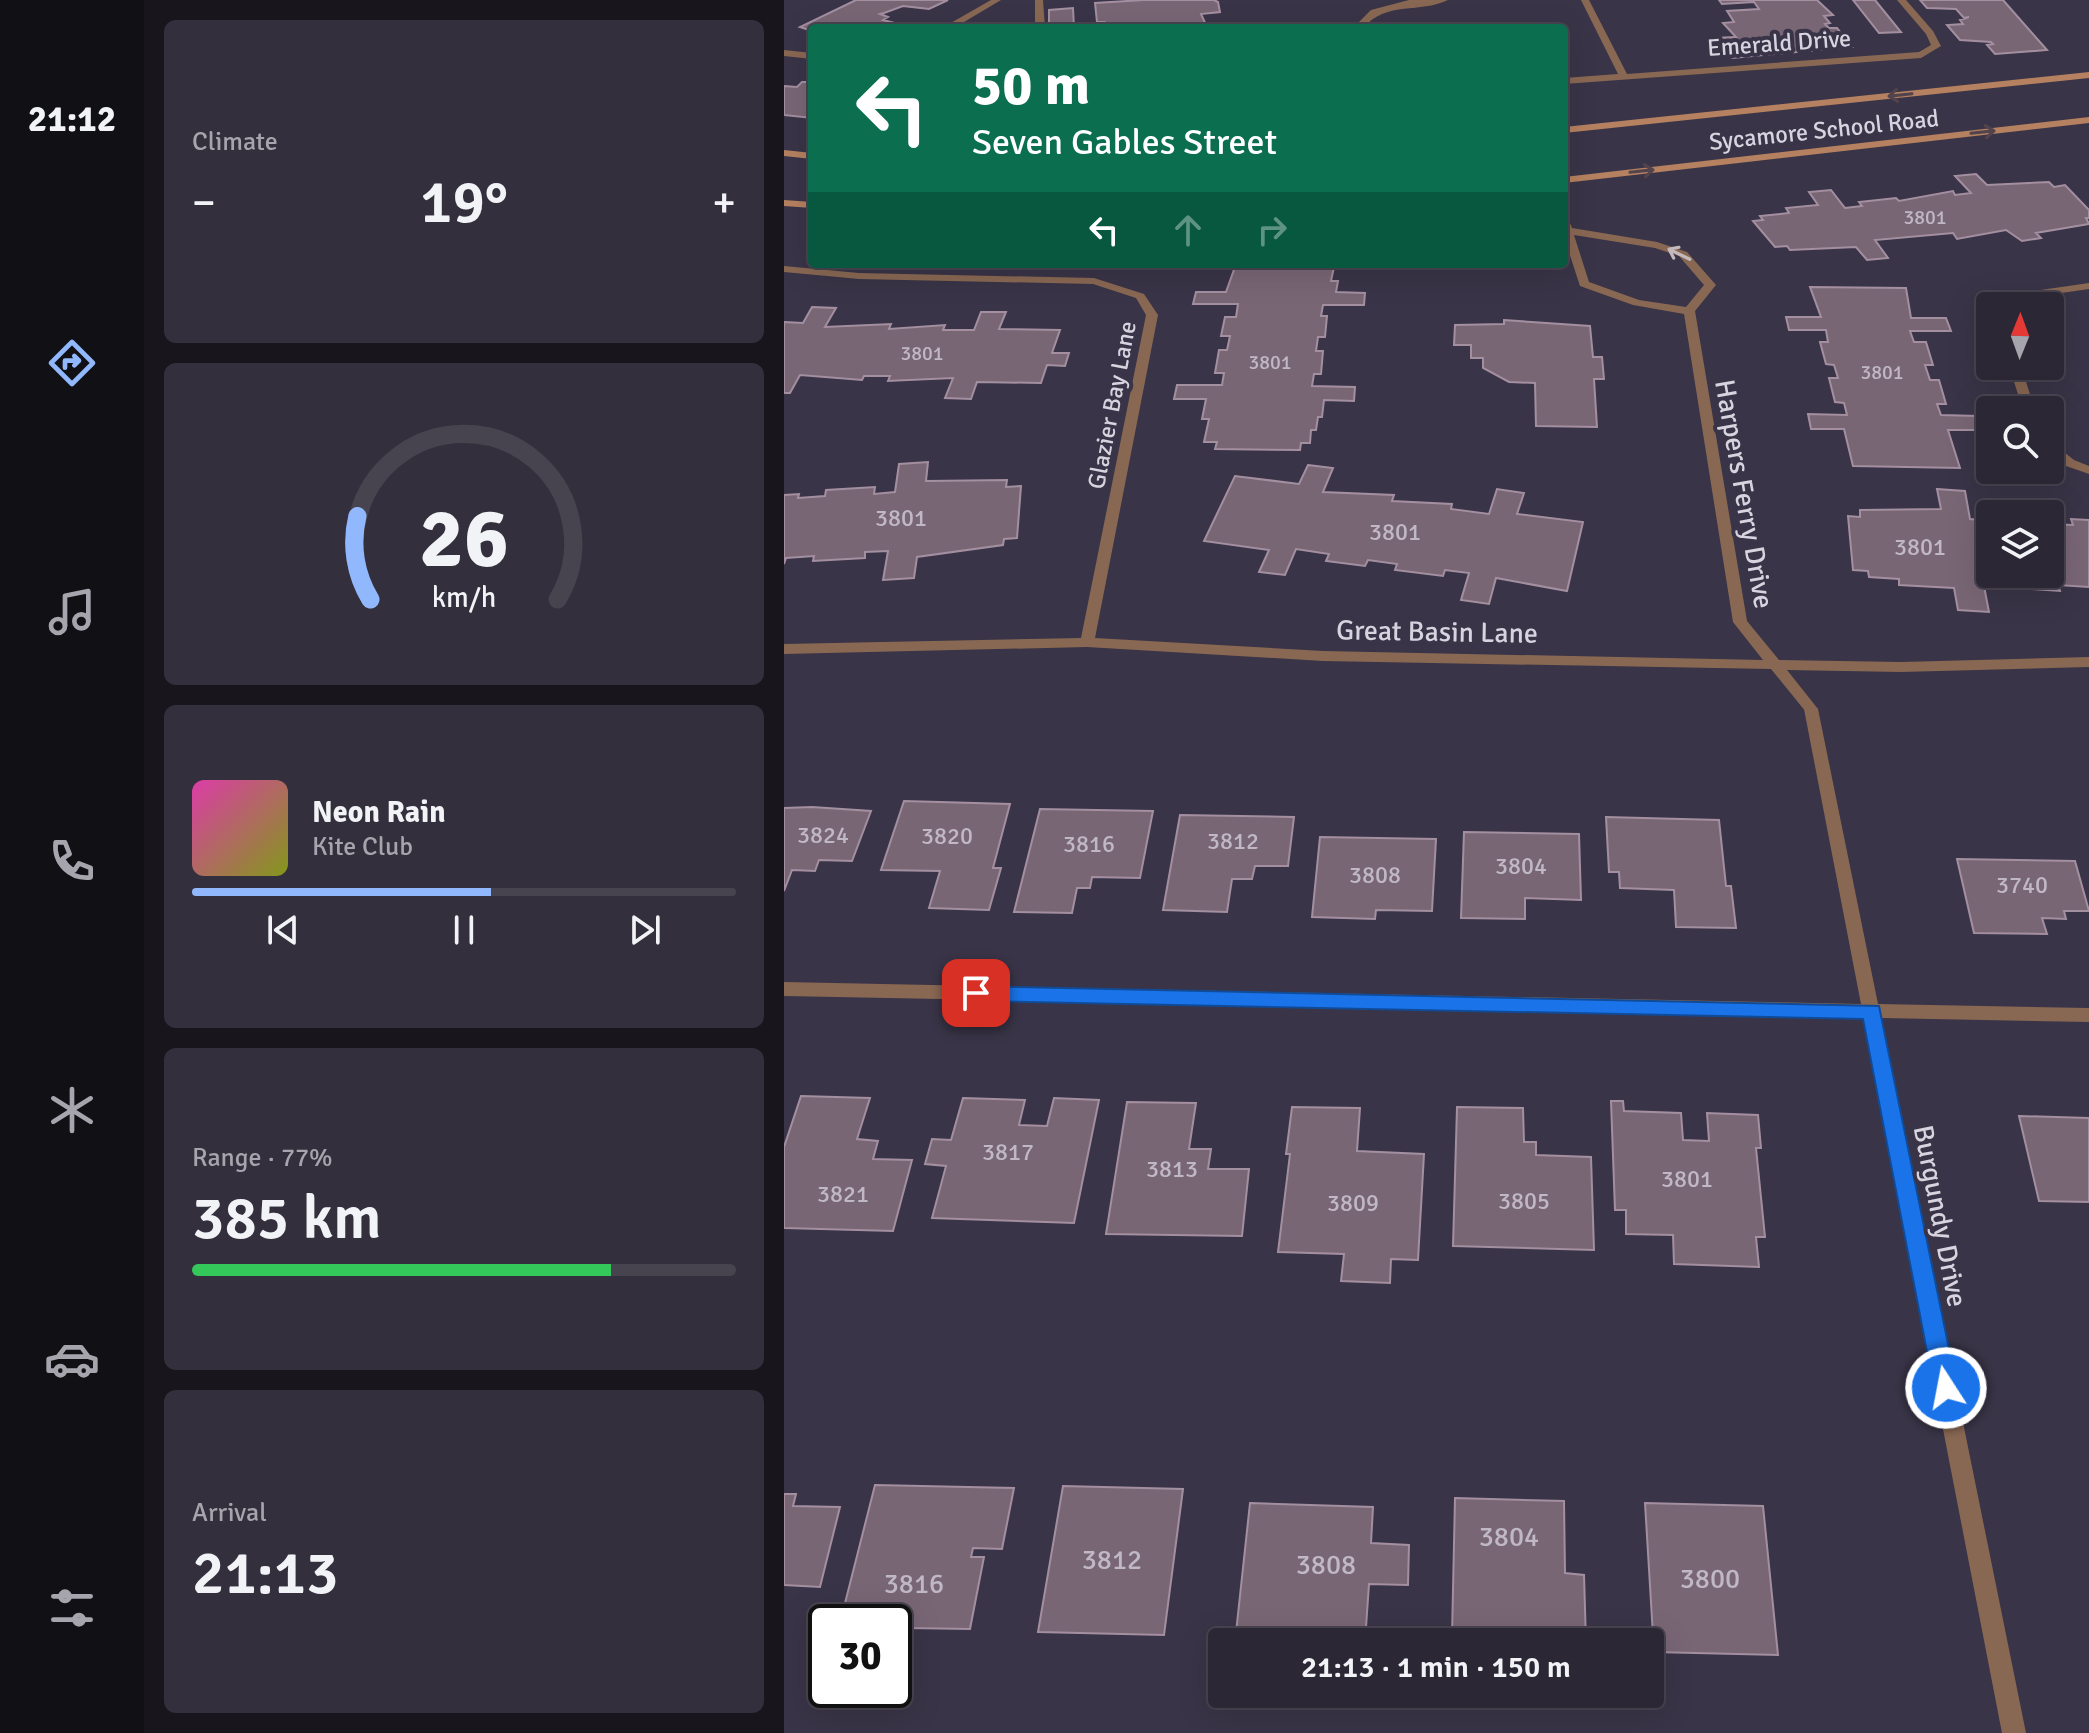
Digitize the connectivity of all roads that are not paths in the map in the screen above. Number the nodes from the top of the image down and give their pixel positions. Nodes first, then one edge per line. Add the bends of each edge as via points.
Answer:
1 (997, 0) edge
2 (1039, 0) edge
3 (1444, 0) edge
4 (1585, 0) edge
5 (1901, 0) edge
6 (954, 24) edge
7 (1040, 24) edge
8 (1360, 24) edge
9 (784, 53) edge
10 (808, 56) edge
11 (2089, 75) edge
12 (1624, 77) junction
13 (1568, 81) edge
14 (2089, 120) edge
15 (1568, 130) edge
16 (784, 153) edge
17 (808, 156) edge
18 (1568, 180) edge
19 (784, 203) edge
20 (808, 205) edge
21 (1568, 226) edge
22 (1568, 229) edge
23 (784, 269) edge
24 (2089, 286) edge
25 (2046, 292) edge
26 (1689, 311) junction
27 (2064, 458) edge
28 (2089, 470) edge
29 (1087, 642) junction
30 (784, 649) edge
31 (2089, 662) edge
32 (1776, 664) junction
33 (1811, 709) joint
34 (784, 989) edge
35 (1872, 1012) junction
36 (2089, 1015) edge
37 (2014, 1733) edge

1 - 6 street
2 - 7 street
3 - 8 street via 1386,5 1365,14
4 - 12 street
5 - 12 street, Emerald Drive via 1936,46 1921,55
9 - 10 street
11 -> 15 main road, Sycamore School Road
12 - 13 street, Emerald Drive
18 -> 14 main road, Sycamore School Road
16 - 17 main road
19 - 20 main road
26 -> 21 street via 1710,285 1683,254
22 - 26 street via 1584,284 1637,303
23 - 29 street, Glazier Bay Lane via 859,276 1094,281 1140,296 1152,315
24 - 25 street
26 - 32 street, Harpers Ferry Drive via 1740,622
27 - 28 street
29 - 30 street, Great Basin Lane
29 - 32 street, Great Basin Lane via 1323,656
31 - 32 street, Great Basin Lane
32 - 33 street, Harpers Ferry Drive
33 - 35 street, Burgundy Drive
34 - 35 street
35 - 36 street
35 - 37 street, Burgundy Drive

